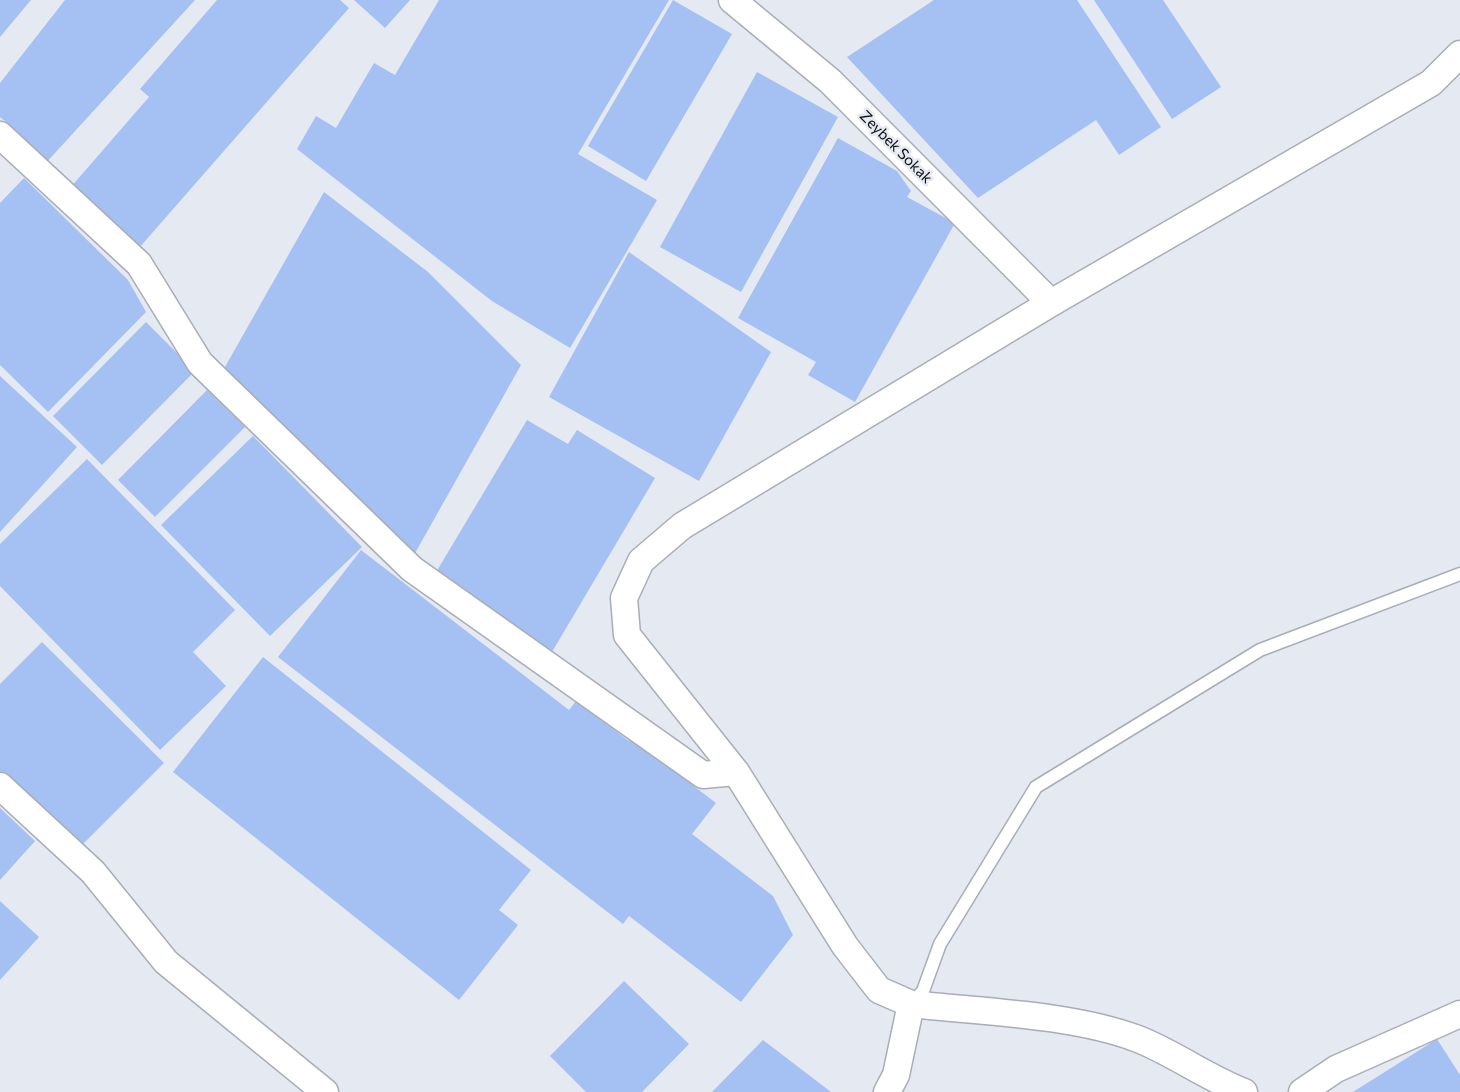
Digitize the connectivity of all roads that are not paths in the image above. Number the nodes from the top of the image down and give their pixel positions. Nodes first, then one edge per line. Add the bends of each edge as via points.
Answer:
1 (732, 0) edge
2 (1460, 54) edge
3 (0, 135) edge
4 (1050, 303) junction
5 (1460, 574) edge
6 (736, 772) junction
7 (0, 786) edge
8 (911, 1004) junction
9 (1460, 1014) edge
10 (1338, 1081) edge
11 (325, 1092) edge
12 (887, 1092) edge
13 (1244, 1092) edge
14 (1302, 1092) edge

1 - 4 street, Zeybek Sokak via 830,81
2 - 4 street via 1431,83
3 - 6 street via 139,264 200,364 412,569 703,775
4 - 6 street via 682,526 641,560 624,598 627,635
5 - 8 lane via 1260,650 1036,787 940,944 922,991
6 - 8 street via 845,946 879,990
7 - 11 street via 93,872 166,962
8 - 12 street via 896,1075
8 - 13 street via 1080,1023 1138,1039
9 - 10 street
10 - 14 street

